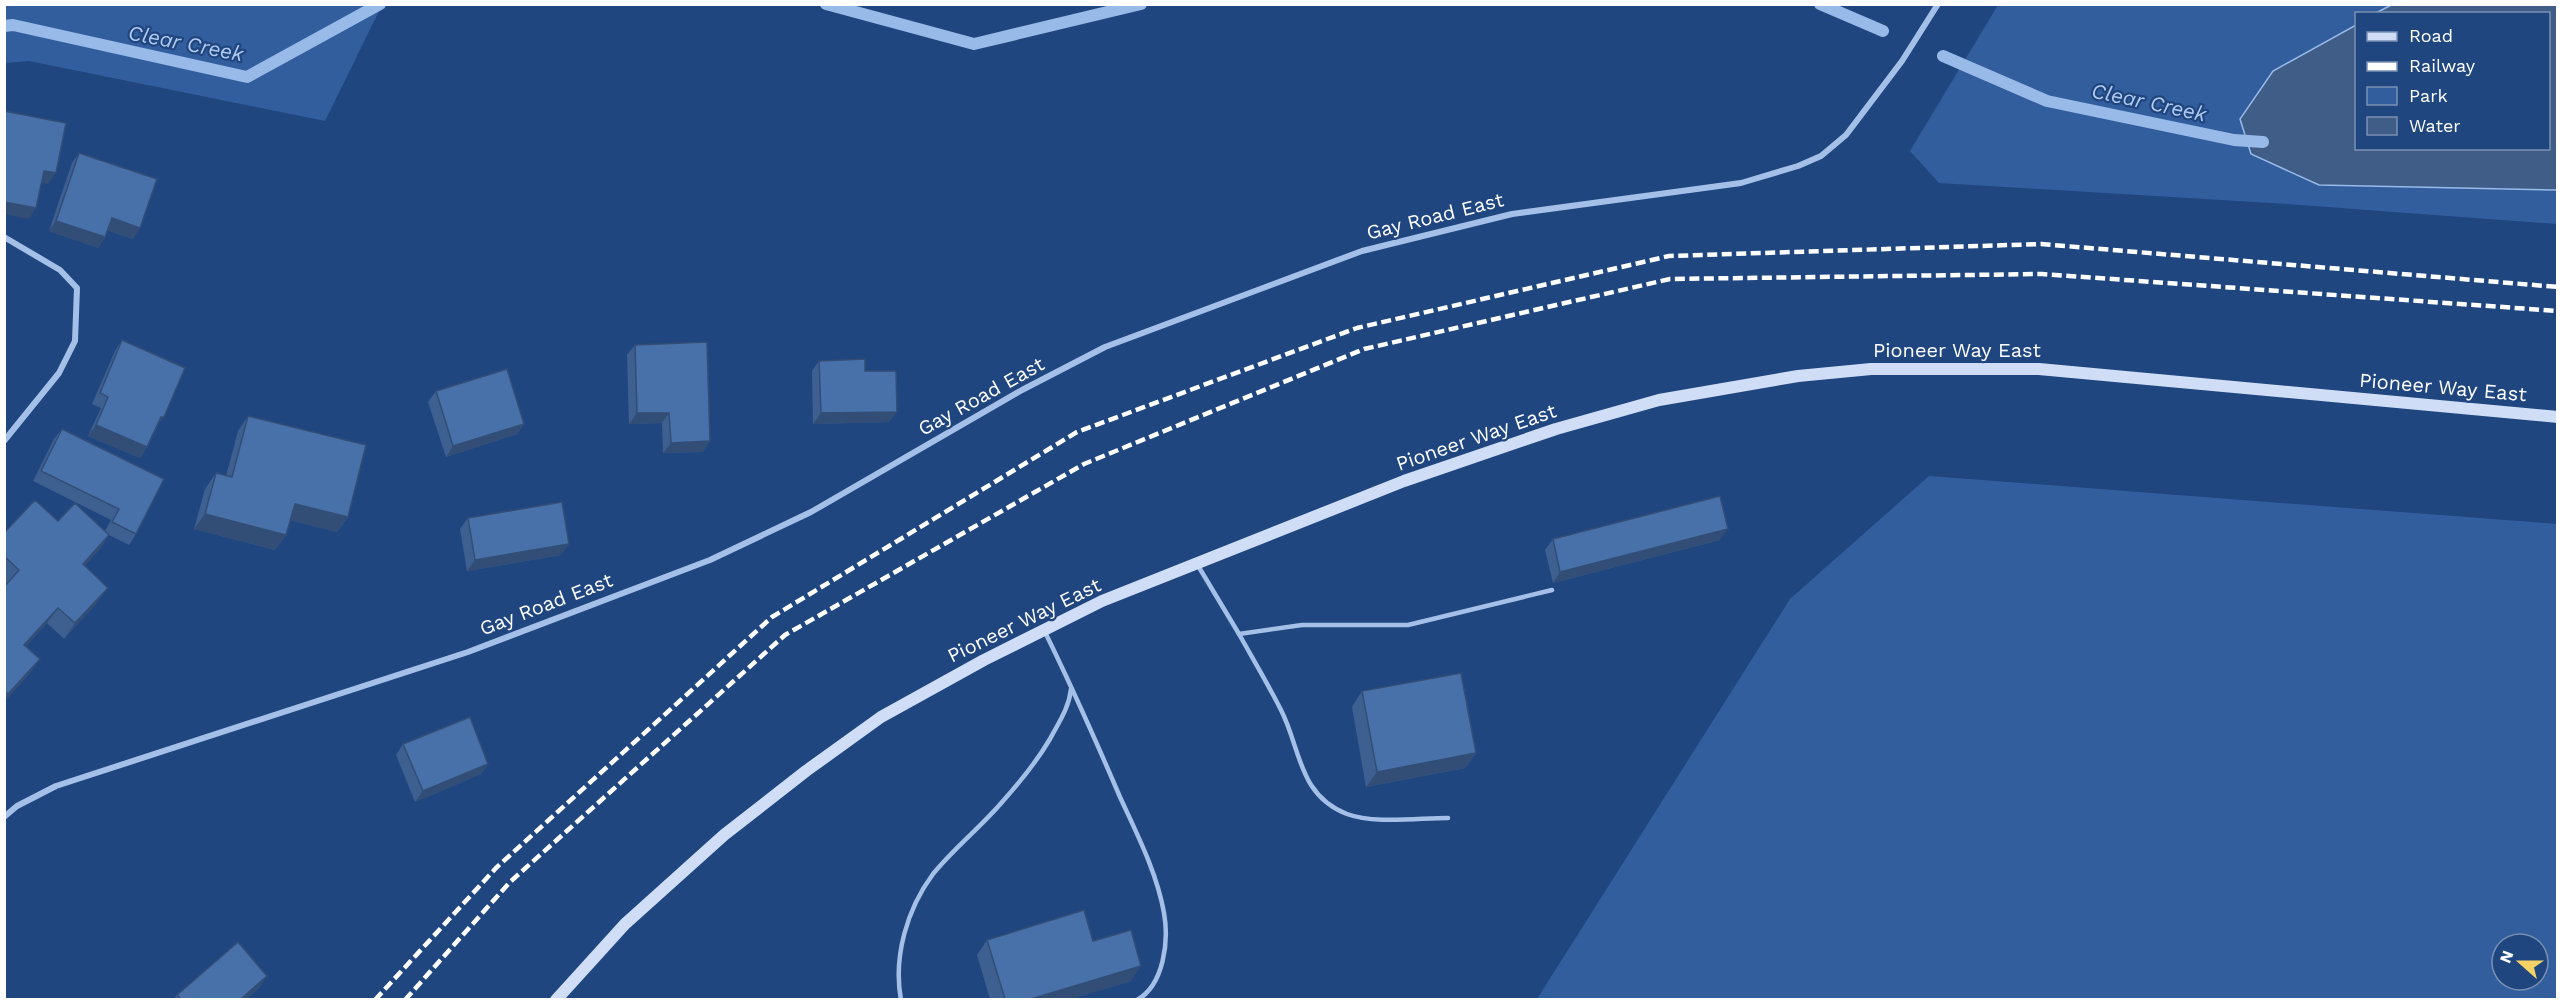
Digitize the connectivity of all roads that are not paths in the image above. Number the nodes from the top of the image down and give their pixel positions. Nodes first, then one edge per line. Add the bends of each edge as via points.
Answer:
1 (1938, 4) edge
2 (4, 237) edge
3 (2558, 417) edge
4 (4, 441) edge
5 (1197, 564) junction
6 (1552, 590) dead end
7 (1044, 630) junction
8 (1239, 634) junction
9 (1071, 686) junction
10 (4, 817) edge
11 (1448, 818) dead end
12 (556, 999) edge
13 (901, 999) edge
14 (1137, 999) edge

1 - 10 street, Gay Road East via 1902,61 1846,135 1821,156 1741,183 1512,214 1362,251 1105,347 1022,390 811,512 710,560 468,651 56,786
2 - 4 street via 60,270 77,288 75,341 59,373
3 - 5 main road, Pioneer Way East via 2038,369 1870,369 1798,376 1659,400 1556,429 1404,481
5 - 7 main road, Pioneer Way East
5 - 8 lane
6 - 8 lane via 1408,625 1302,625
7 - 9 lane
7 - 12 main road, Pioneer Way East via 881,717 806,771 724,835 625,924
8 - 11 lane via 1282,711 1299,766 1322,799 1348,814 1374,818
9 - 13 lane via 1069,703 1040,754 1003,802 933,875 916,903 901,943
9 - 14 lane via 1148,860 1164,914 1165,945 1157,979

